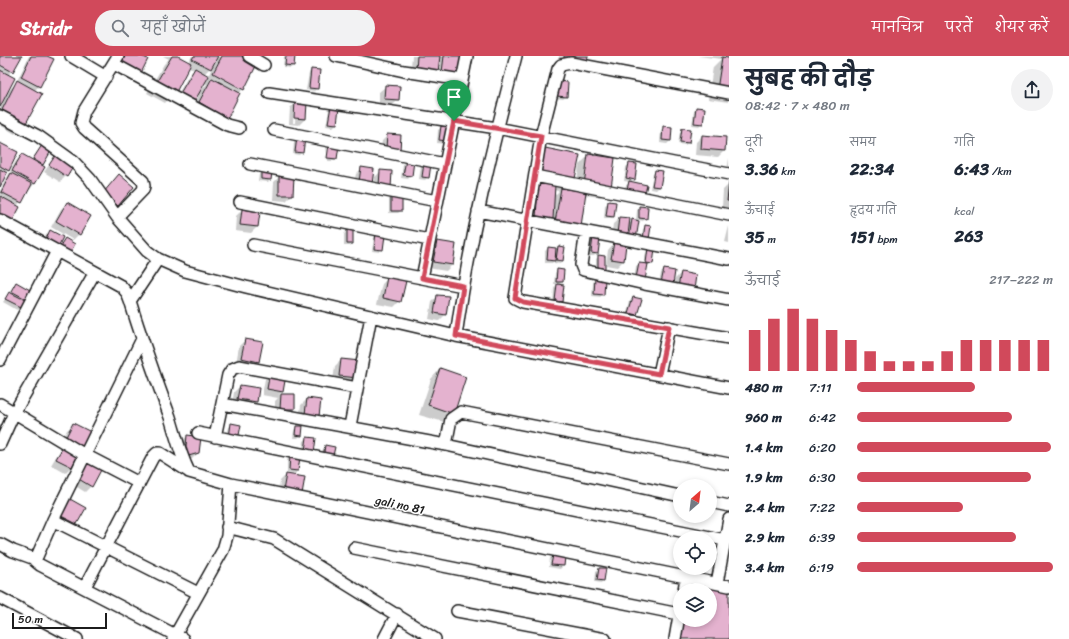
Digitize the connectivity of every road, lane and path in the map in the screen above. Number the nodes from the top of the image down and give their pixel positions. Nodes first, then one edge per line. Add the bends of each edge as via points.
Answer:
1 (71, 56) edge
2 (249, 56) edge
3 (336, 56) edge
4 (467, 56) edge
5 (516, 56) edge
6 (116, 60) edge
7 (264, 64) dead end
8 (106, 77) junction
9 (462, 80) junction
10 (269, 93) dead end
11 (729, 93) edge
12 (2, 121) edge
13 (454, 121) junction
14 (239, 128) dead end
15 (497, 128) junction
16 (274, 130) dead end
17 (541, 136) junction
18 (250, 164) dead end
19 (445, 164) junction
20 (729, 174) edge
21 (535, 176) junction
22 (437, 201) junction
23 (240, 202) dead end
24 (478, 212) junction
25 (729, 215) edge
26 (117, 217) junction
27 (0, 220) edge
28 (526, 221) junction
29 (586, 232) junction
30 (429, 240) junction
31 (253, 245) dead end
32 (57, 251) junction
33 (158, 259) junction
34 (729, 259) edge
35 (95, 272) junction
36 (422, 278) junction
37 (463, 286) junction
38 (729, 300) edge
39 (130, 301) junction
40 (371, 316) junction
41 (669, 327) junction
42 (456, 336) junction
43 (729, 338) edge
44 (142, 339) junction
45 (0, 360) edge
46 (659, 374) junction
47 (357, 388) junction
48 (729, 388) edge
49 (0, 404) edge
50 (222, 404) junction
51 (14, 413) junction
52 (350, 426) junction
53 (198, 433) dead end
54 (215, 437) junction
55 (0, 444) edge
56 (446, 445) junction
57 (85, 455) junction
58 (729, 464) edge
59 (189, 472) junction
60 (139, 483) junction
61 (231, 484) junction
62 (673, 494) edge
63 (717, 503) edge
64 (729, 506) edge
65 (729, 519) edge
66 (53, 520) junction
67 (227, 527) junction
68 (725, 540) junction
69 (0, 544) edge
70 (107, 546) junction
71 (354, 548) dead end
72 (35, 558) junction
73 (686, 577) junction
74 (685, 583) edge
75 (717, 583) junction
76 (729, 586) edge
77 (85, 587) junction
78 (198, 593) junction
79 (0, 598) edge
80 (457, 610) dead end
81 (673, 611) edge
82 (396, 614) junction
83 (677, 627) edge
84 (177, 638) edge
85 (77, 639) edge
86 (384, 639) edge
87 (435, 639) edge
88 (605, 639) edge
89 (674, 639) edge

1 - 8 street
2 - 7 street
3 - 9 street via 404,71
4 - 9 street
5 - 15 street
6 - 8 street
6 - 14 street via 227,125
8 - 26 street via 84,111 81,122 84,128 143,181 144,186 138,196
9 - 13 street
10 - 13 street
11 - 17 street via 564,63 558,69
12 - 26 street via 59,150 74,162 90,179
13 - 15 street
13 - 19 street
15 - 17 street
15 - 24 street
16 - 19 street
17 - 20 street
17 - 21 street
18 - 22 street
19 - 22 street
21 - 25 street
21 - 28 street
22 - 30 street
23 - 30 street
24 - 28 street
24 - 37 street
26 - 33 street via 147,251
27 - 32 street
28 - 29 street
28 - 41 street via 515,293 518,301
29 - 34 street
29 - 38 street via 581,265 583,270
30 - 36 street
31 - 36 street
32 - 35 street
32 - 45 street
33 - 39 street
33 - 40 street via 185,271
35 - 39 street via 121,286
35 - 51 street
36 - 37 street
37 - 42 street
39 - 44 street
40 - 42 street
40 - 47 street
41 - 43 street
41 - 46 street
42 - 46 street
44 - 57 street
44 - 59 street via 181,457
46 - 48 street
47 - 50 street via 239,366 232,369 228,375
47 - 52 street
49 - 51 street
50 - 52 street
50 - 54 street
51 - 55 street
51 - 57 street
52 - 56 street
53 - 54 street
54 - 68 street
56 - 58 street via 451,419 461,412
56 - 62 street
57 - 60 street
57 - 66 street
59 - 60 street, gali no 81 via 163,454 157,453
59 - 61 street, gali no 81
60 - 70 street
61 - 67 street
61 - 73 street, gali no 81
63 - 64 street
65 - 68 street
66 - 70 street
66 - 72 street
67 - 78 street via 223,550
67 - 82 street via 274,539
68 - 75 street
69 - 72 street
70 - 77 street
70 - 78 street
71 - 81 street
72 - 77 street via 40,565
73 - 74 street
73 - 75 street, gali no 81
75 - 76 street, gali no 81
77 - 84 street
78 - 84 street
79 - 85 street
80 - 88 street
82 - 86 street
82 - 87 street
83 - 89 street

